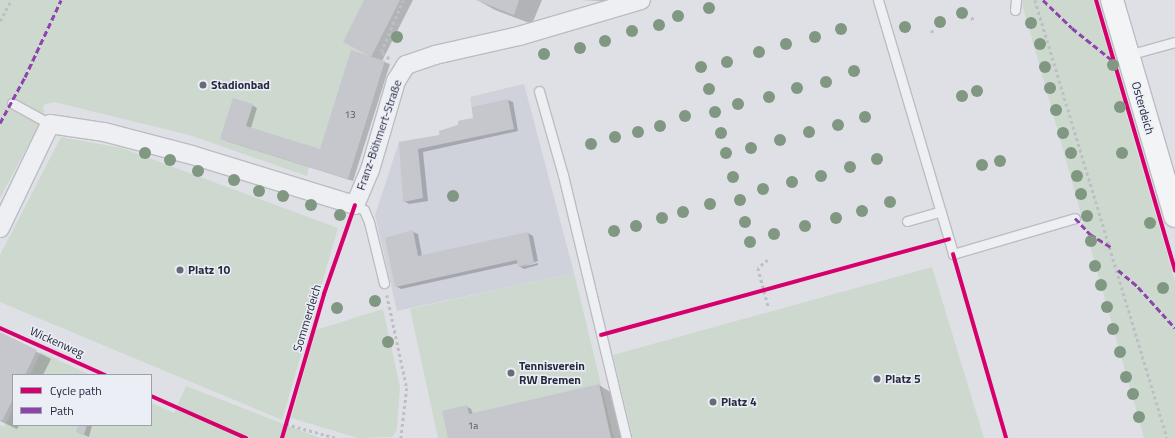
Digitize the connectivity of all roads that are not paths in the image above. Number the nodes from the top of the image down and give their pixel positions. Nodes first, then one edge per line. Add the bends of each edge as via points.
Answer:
1 (641, 0) edge
2 (878, 0) edge
3 (1016, 0) edge
4 (1112, 0) edge
5 (1015, 10) dead end
6 (1175, 42) edge
7 (1128, 55) junction
8 (539, 91) dead end
9 (12, 103) dead end
10 (50, 124) junction
11 (355, 205) junction
12 (941, 211) junction
13 (1175, 216) edge
14 (1075, 218) dead end
15 (907, 221) dead end
16 (0, 228) edge
17 (384, 283) road end
18 (626, 438) edge

1 - 11 street, Franz-Böhmert-Straße via 520,36 435,55 406,65 396,81 370,170
2 - 12 lane
3 - 5 lane
4 - 7 main road, Osterdeich
6 - 7 lane
7 - 13 main road, Osterdeich
8 - 18 lane via 563,175
9 - 10 lane
10 - 11 street, Franz-Böhmert-Straße via 104,132 192,155
10 - 16 street
11 - 17 lane via 364,210 369,222
12 - 14 lane via 953,254
12 - 15 lane

